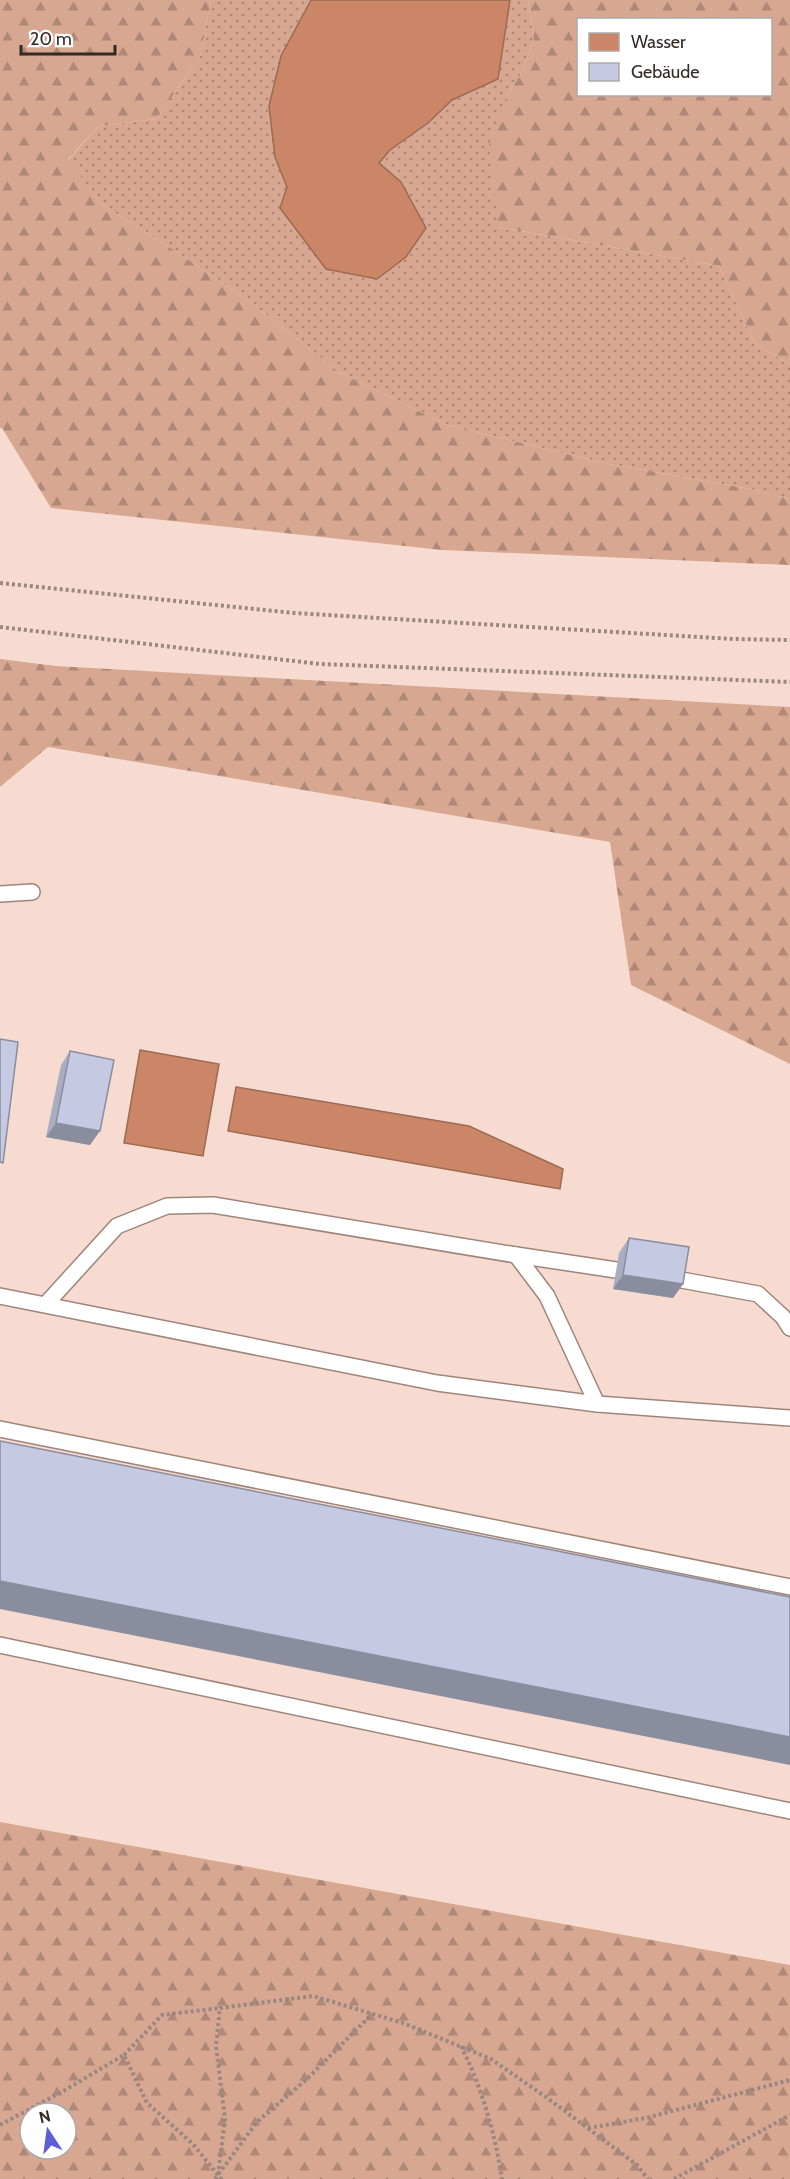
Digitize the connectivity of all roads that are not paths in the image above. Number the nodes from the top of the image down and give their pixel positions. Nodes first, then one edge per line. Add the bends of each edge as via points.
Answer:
1 (32, 892) dead end
2 (0, 894) edge
3 (516, 1255) junction
4 (616, 1270) dead end
5 (676, 1279) edge
6 (0, 1296) edge
7 (46, 1304) junction
8 (790, 1328) edge
9 (597, 1404) junction
10 (790, 1418) edge
11 (0, 1430) edge
12 (790, 1587) edge
13 (0, 1645) edge
14 (790, 1811) edge

1 - 2 lane
3 - 4 lane
3 - 7 lane via 213,1205 167,1206 117,1226
3 - 9 lane via 547,1296
5 - 8 lane via 758,1294
6 - 7 lane
7 - 9 lane via 437,1383
9 - 10 lane
11 - 12 lane
13 - 14 lane

